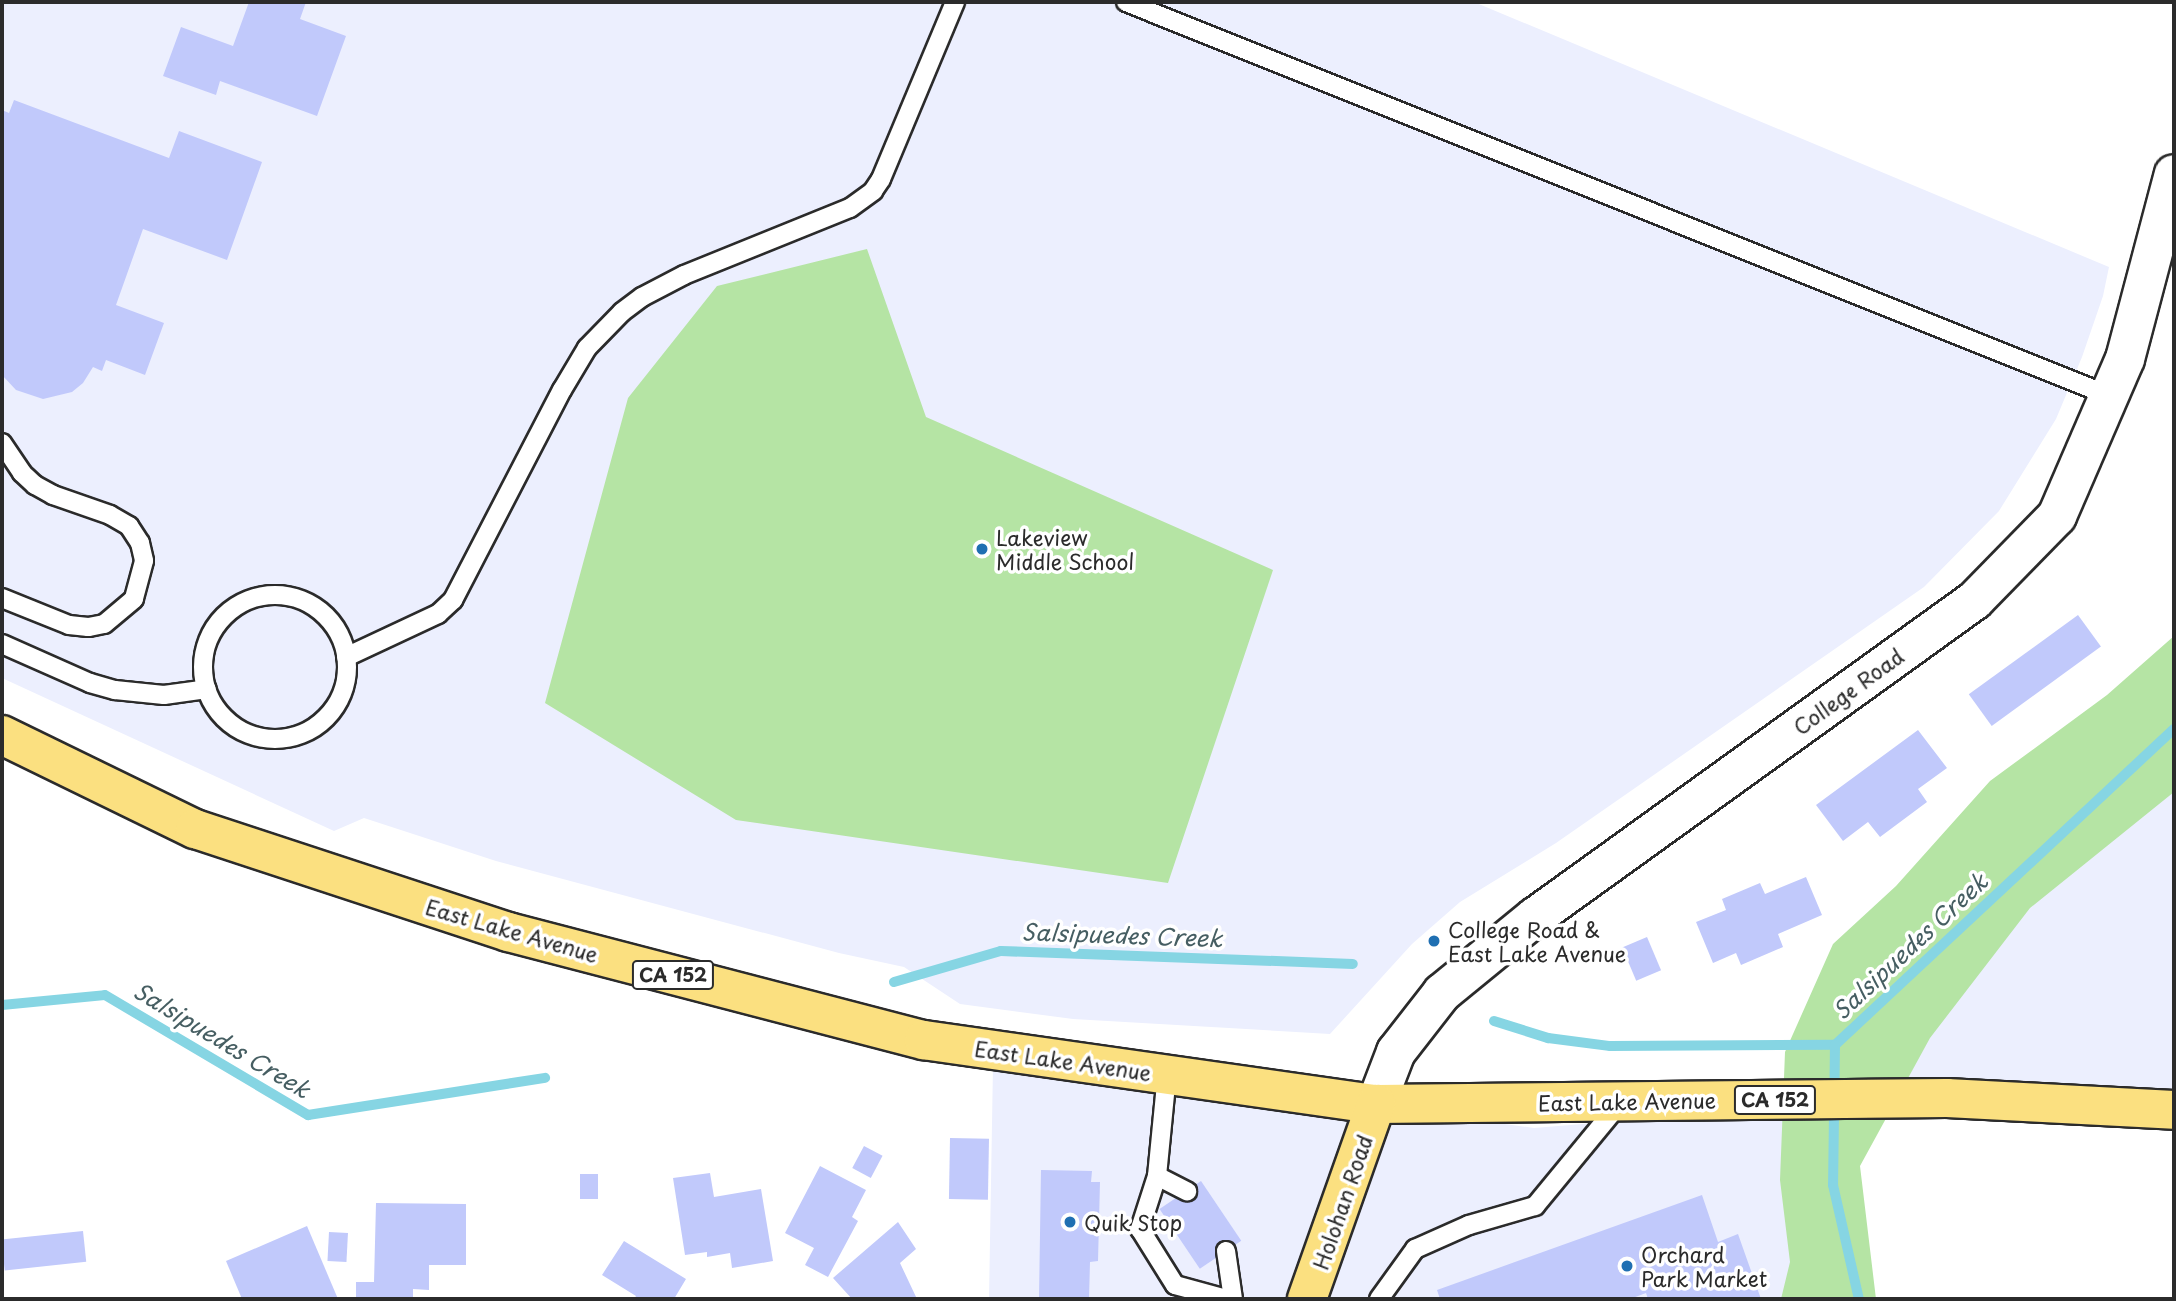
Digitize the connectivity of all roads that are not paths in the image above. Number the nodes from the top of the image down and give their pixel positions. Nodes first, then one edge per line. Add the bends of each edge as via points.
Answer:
1 (955, 2) edge
2 (1126, 2) edge
3 (2174, 174) edge
4 (2110, 396) junction
5 (2, 443) edge
6 (2, 598) edge
7 (2, 644) edge
8 (346, 657) junction
9 (207, 689) junction
10 (2, 735) edge
11 (1167, 1074) junction
12 (1621, 1101) junction
13 (1376, 1104) junction
14 (2174, 1110) edge
15 (1157, 1176) junction
16 (1187, 1191) dead end
17 (1226, 1251) dead end
18 (1230, 1299) edge
19 (1307, 1299) edge
20 (1379, 1299) edge

1 - 8 lane via 873,191 850,208 684,275 622,312 587,348 562,390 453,600 438,614
2 - 4 lane
3 - 4 street, College Road via 2138,320
4 - 13 street, College Road via 2057,516 1975,600 1535,917 1442,993 1396,1052
5 - 6 lane via 29,480 53,495 129,526 142,552 134,599 104,624 69,625
7 - 9 lane via 116,690 164,695
8 - 9 lane via 348,673 342,696 328,717 309,732 287,739 264,739 242,732 223,718
8 - 9 lane via 335,626 318,609 296,597 272,594 227,612 212,631 204,652
10 - 11 main road, East Lake Avenue / CA 152 via 195,829 508,932 924,1040
11 - 13 main road, East Lake Avenue / CA 152
11 - 15 lane
12 - 13 main road, East Lake Avenue / CA 152
12 - 14 main road, East Lake Avenue / CA 152 via 1947,1098
12 - 20 lane via 1535,1206 1469,1225 1415,1249
13 - 19 main road, Holohan Road
15 - 16 lane
15 - 18 lane via 1140,1229 1175,1286
17 - 18 lane

